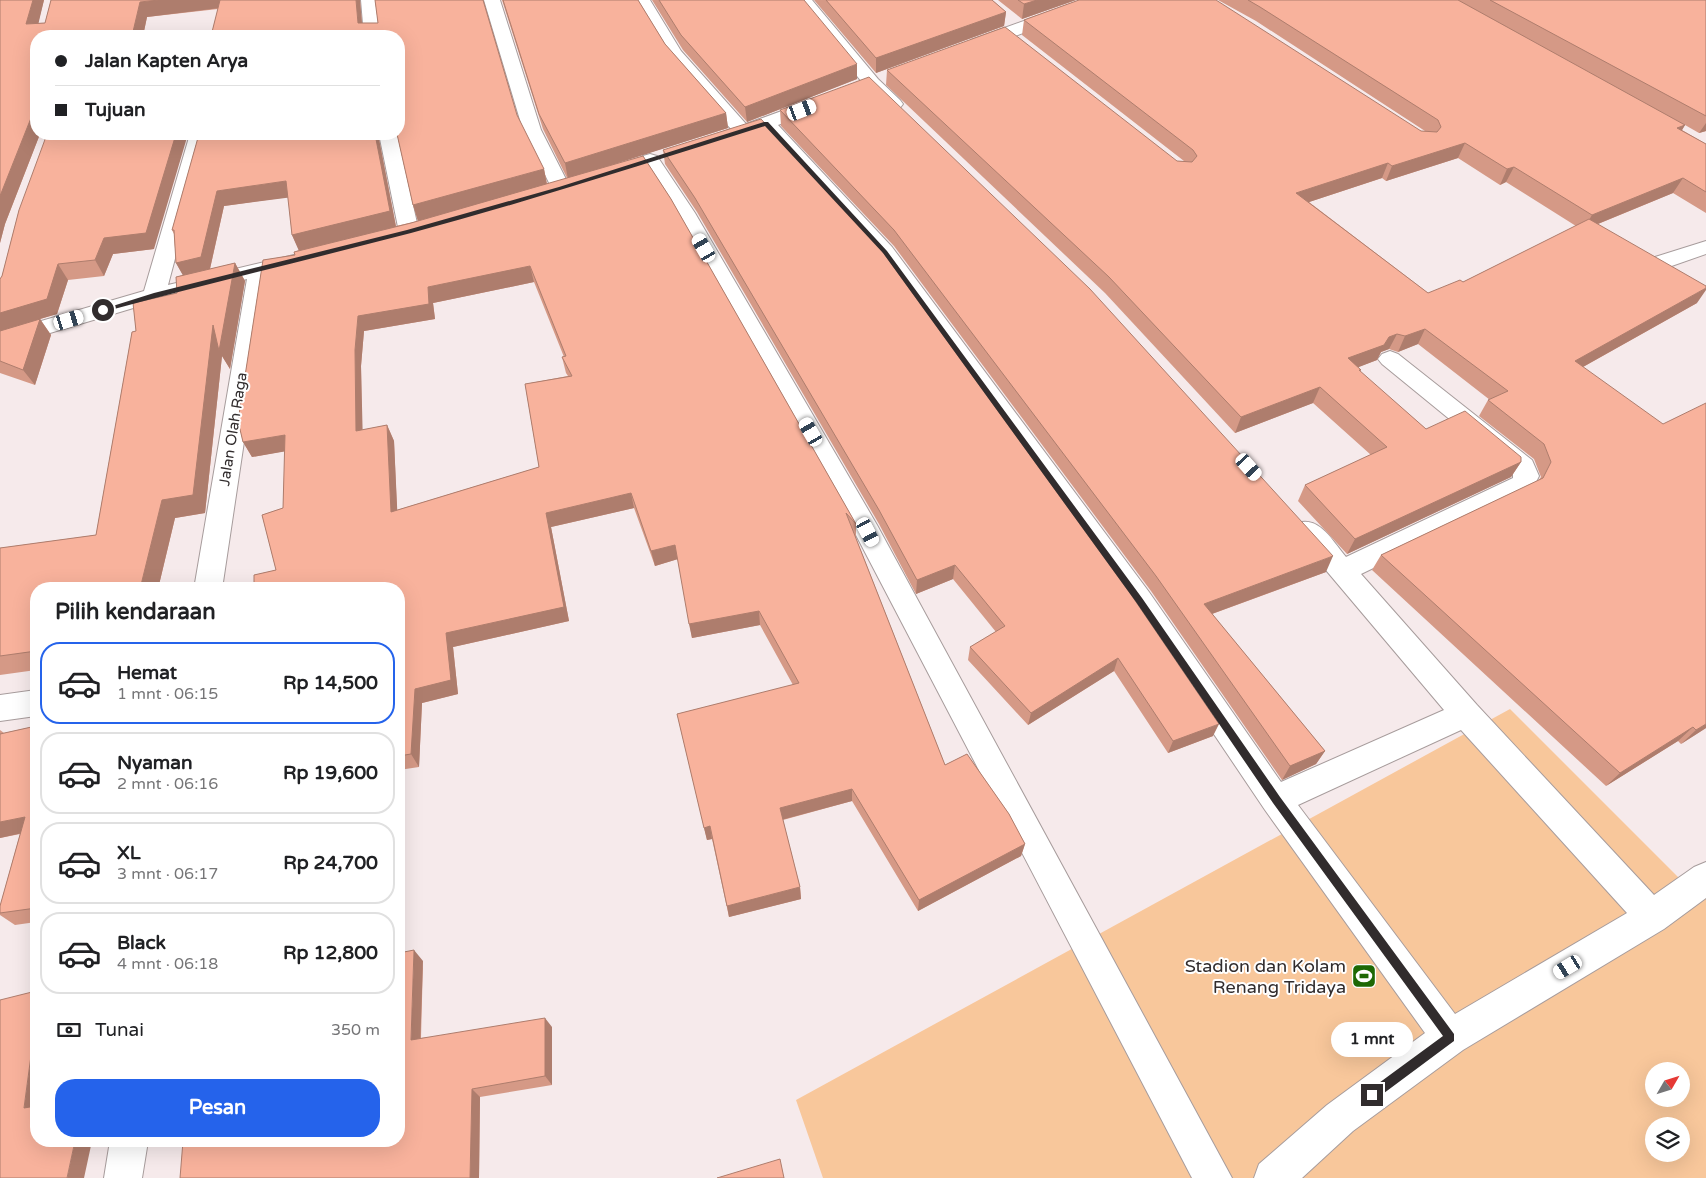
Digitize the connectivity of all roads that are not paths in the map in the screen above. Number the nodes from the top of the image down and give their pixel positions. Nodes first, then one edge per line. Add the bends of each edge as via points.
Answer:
1 (369, 0) edge
2 (492, 0) edge
3 (642, 0) edge
4 (803, 0) edge
5 (1097, 0) edge
6 (372, 30) edge
7 (962, 49) edge
8 (828, 100) edge
9 (913, 122) edge
10 (766, 123) junction
11 (743, 132) junction
12 (197, 140) edge
13 (389, 140) edge
14 (715, 140) edge
15 (650, 160) edge
16 (542, 194) edge
17 (428, 226) edge
18 (1706, 247) edge
19 (315, 255) edge
20 (1663, 262) edge
21 (259, 269) junction
22 (154, 295) junction
23 (0, 341) edge
24 (1390, 359) edge
25 (1289, 511) edge
26 (1343, 570) junction
27 (209, 582) edge
28 (30, 704) edge
29 (0, 708) edge
30 (1466, 714) junction
31 (1276, 800) junction
32 (1706, 878) edge
33 (1652, 917) junction
34 (1450, 1038) junction
35 (128, 1147) edge
36 (123, 1178) edge
37 (1213, 1178) edge
38 (1273, 1178) edge

1 - 6 street
2 - 16 street via 532,130 570,186
3 - 11 street via 674,54
4 - 9 street via 872,82
5 - 7 street
8 - 10 street
10 - 11 street
10 - 31 street via 885,252 1139,600
11 - 14 street
12 - 22 street
13 - 17 street via 399,234
15 - 37 street via 685,214 868,532
18 - 20 street
19 - 21 street
21 - 22 street
21 - 27 street, Jalan Olah Raga
22 - 23 street
24 - 26 street via 1523,466 1526,480 1522,485
25 - 26 street
26 - 30 street
28 - 29 street
30 - 31 street via 1327,774
30 - 33 street
31 - 34 street
32 - 33 street
33 - 34 street
34 - 38 street via 1340,1118
35 - 36 street

